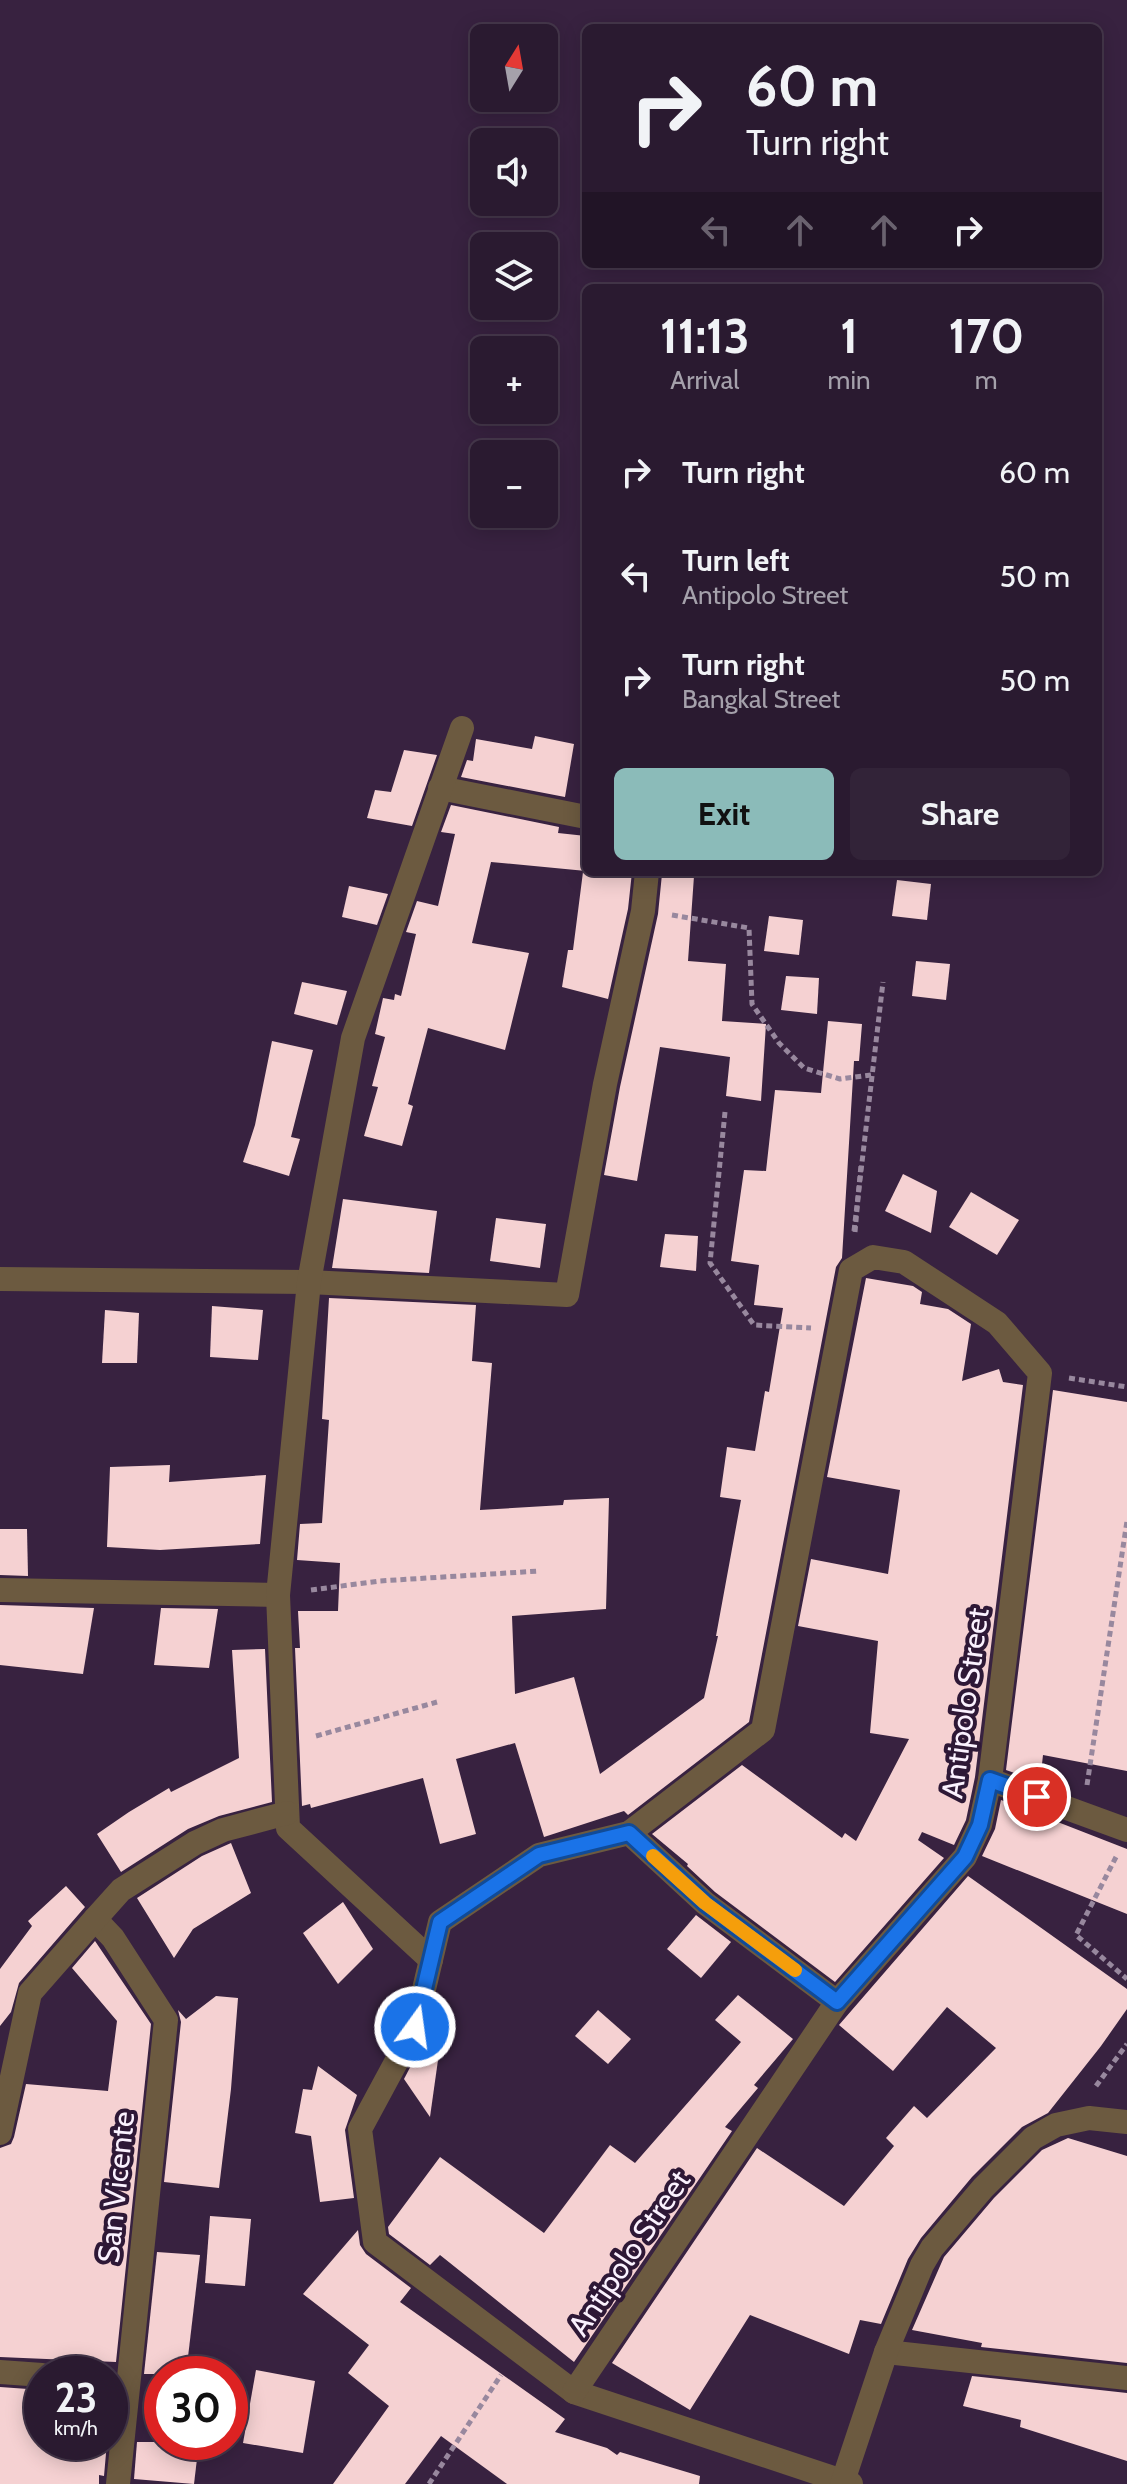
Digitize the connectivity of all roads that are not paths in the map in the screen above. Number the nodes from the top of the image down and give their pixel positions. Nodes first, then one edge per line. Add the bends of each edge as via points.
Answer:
1 (462, 728) dead end
2 (440, 788) junction
3 (582, 816) edge
4 (647, 876) edge
5 (0, 1279) edge
6 (309, 1282) junction
7 (0, 1590) edge
8 (278, 1595) junction
9 (990, 1780) junction
10 (287, 1813) junction
11 (1127, 1830) edge
12 (629, 1833) junction
13 (95, 1919) junction
14 (431, 1960) junction
15 (837, 2002) junction
16 (1127, 2122) edge
17 (0, 2133) edge
18 (886, 2352) junction
19 (122, 2356) edge
20 (0, 2372) edge
21 (24, 2374) edge
22 (1127, 2378) edge
23 (574, 2392) junction
24 (118, 2460) edge
25 (845, 2483) edge
26 (118, 2484) edge

1 - 2 street
2 - 3 street
2 - 6 street via 353,1038
4 - 6 street via 567,1295
5 - 6 street
6 - 8 street
7 - 8 street
8 - 10 street
9 - 11 street
9 - 12 street, Antipolo Street via 1040,1373 997,1323 904,1262 873,1257 851,1270 763,1730
9 - 15 street, Antipolo Street via 980,1825 965,1857
10 - 13 street via 195,1843 121,1890
10 - 14 street via 288,1828
12 - 14 street via 539,1855 440,1922
12 - 15 street via 705,1903
13 - 17 street via 30,1993
13 - 19 street, San Vicente via 166,2020
14 - 23 street via 415,2027 360,2129 375,2242
15 - 23 street, Antipolo Street
16 - 18 street via 1089,2118 1056,2125 1033,2138 932,2248
18 - 22 street
18 - 25 street
20 - 21 street
23 - 25 street
24 - 26 street, San Vicente

